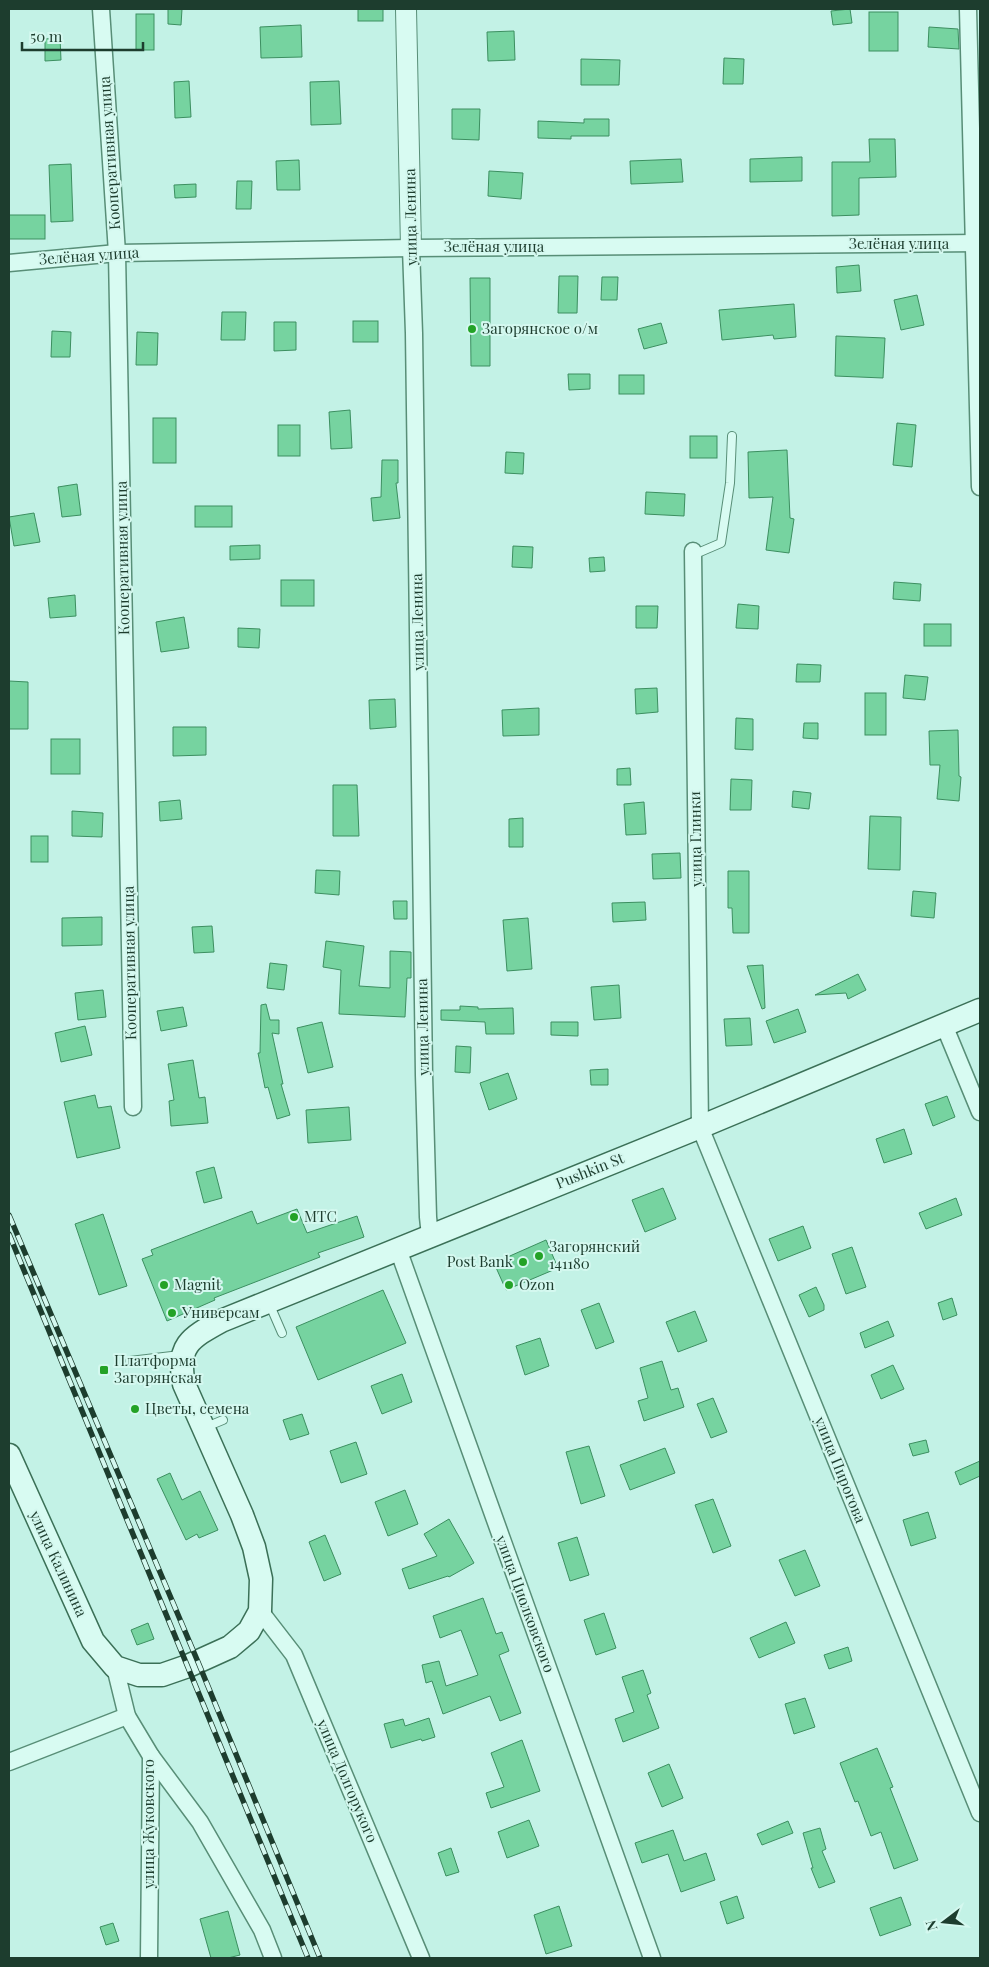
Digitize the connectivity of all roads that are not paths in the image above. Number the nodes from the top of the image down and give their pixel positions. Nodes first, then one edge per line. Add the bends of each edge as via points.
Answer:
1 (101, 9) edge
2 (406, 9) edge
3 (968, 9) edge
4 (978, 243) edge
5 (411, 248) junction
6 (117, 253) junction
7 (9, 262) edge
8 (732, 436) dead end
9 (980, 487) edge
10 (692, 551) joint
11 (980, 1010) edge
12 (944, 1024) junction
13 (133, 1107) dead end
14 (980, 1112) edge
15 (700, 1127) junction
16 (430, 1236) junction
17 (398, 1249) junction
18 (269, 1302) junction
19 (282, 1333) dead end
20 (182, 1354) junction
21 (130, 1361) dead end
22 (9, 1456) edge
23 (260, 1611) junction
24 (115, 1667) junction
25 (127, 1716) junction
26 (152, 1756) junction
27 (9, 1762) edge
28 (980, 1813) edge
29 (149, 1958) edge
30 (274, 1958) edge
31 (421, 1958) edge
32 (652, 1958) edge

1 - 6 street, Кооперативная улица
2 - 5 street, улица Ленина
3 - 4 street
4 - 5 street, Зелёная улица
4 - 9 street
5 - 6 street, Зелёная улица
5 - 16 street, улица Ленина via 424,1075
6 - 7 street, Зелёная улица
6 - 13 street, Кооперативная улица
8 - 10 lane via 730,483 721,544 700,552
10 - 15 street, улица Глинки
11 - 12 main road, Pushkin St
12 - 14 street
12 - 15 main road, Pushkin St
15 - 16 main road, Pushkin St
15 - 28 street, улица Пирогова
16 - 17 main road, Pushkin St
17 - 18 main road, Pushkin St
17 - 32 street, улица Циолковского
18 - 19 lane
18 - 20 main road, Pushkin St via 200,1333
20 - 21 lane
20 - 23 main road via 184,1384 213,1424 254,1547 261,1579
22 - 24 main road, улица Калинина via 17,1487 93,1641
23 - 24 main road via 249,1630 230,1647 188,1666 162,1675 139,1675
23 - 31 street, улица Долгорукого via 294,1655
24 - 25 street, улица Жуковского
25 - 26 street, улица Жуковского
25 - 27 street
26 - 29 street, улица Жуковского
26 - 30 street via 200,1822 262,1930

